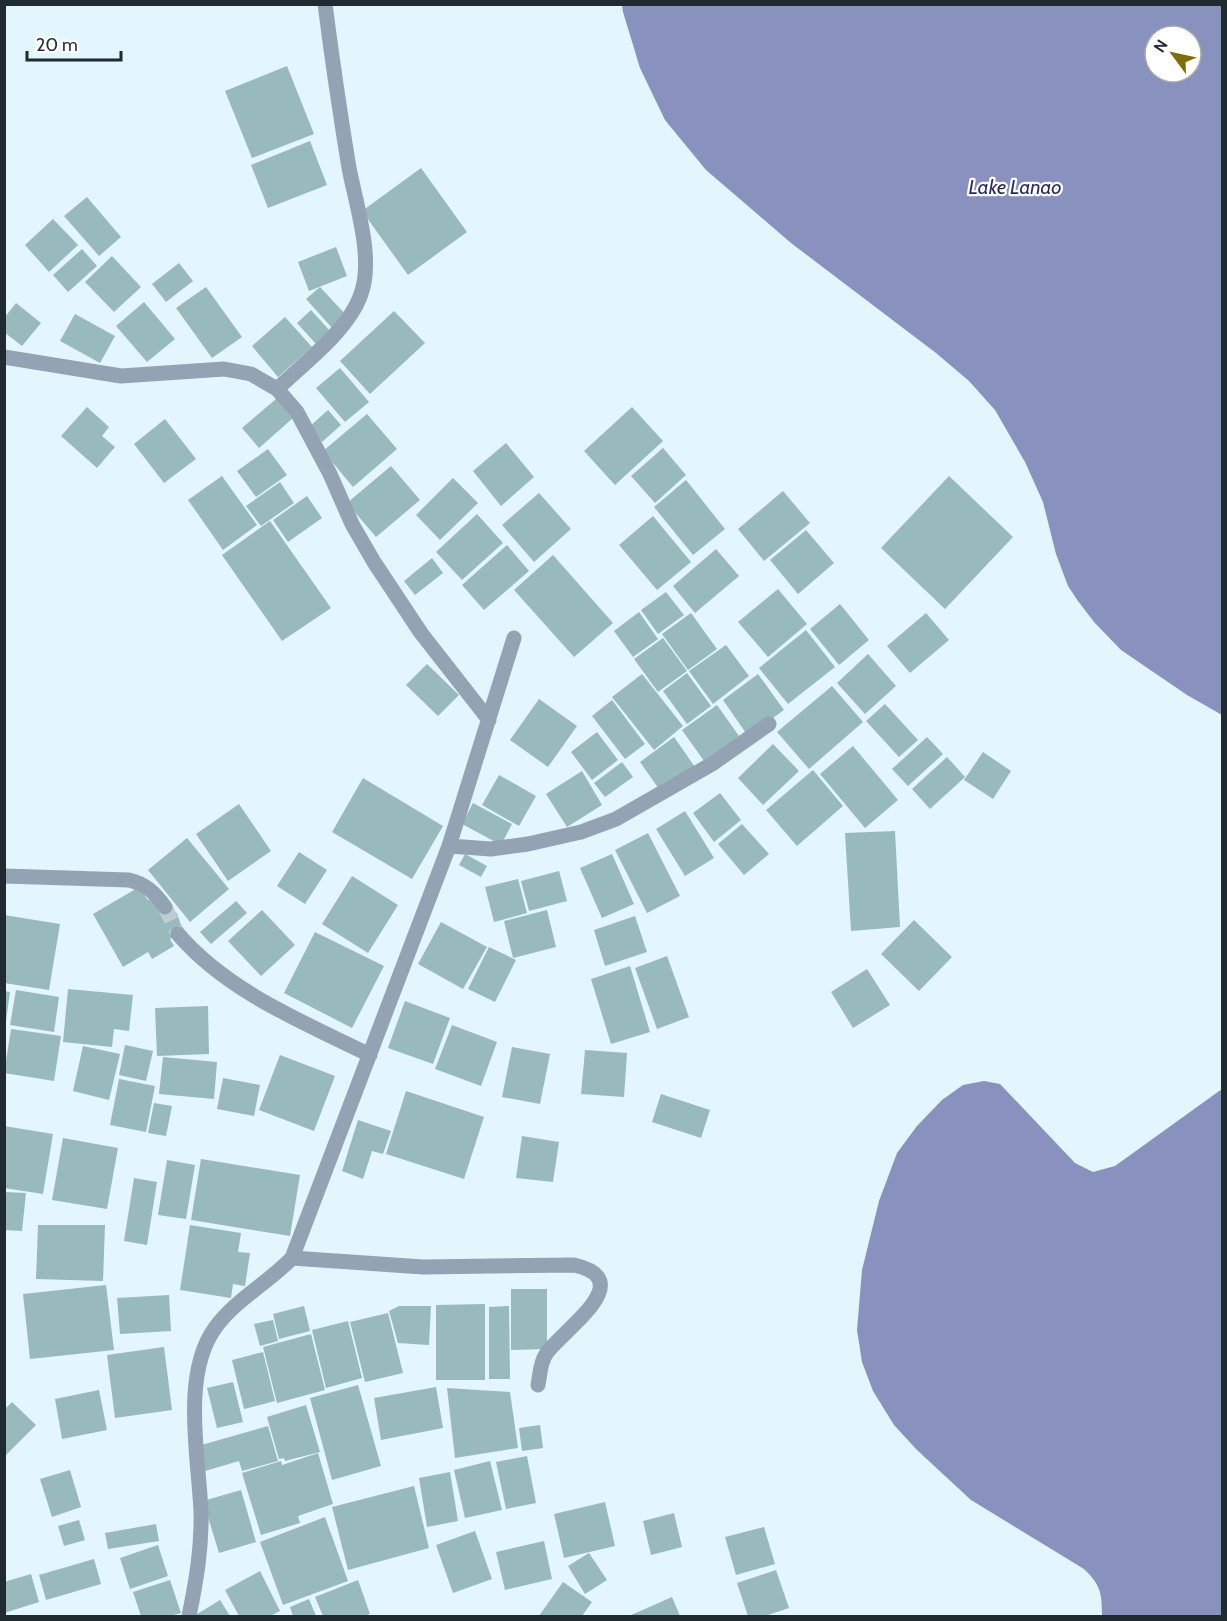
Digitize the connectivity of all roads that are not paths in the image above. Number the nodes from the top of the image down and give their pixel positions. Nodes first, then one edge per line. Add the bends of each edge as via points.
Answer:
1 (325, 4) edge
2 (4, 357) edge
3 (277, 389) junction
4 (514, 638) dead end
5 (489, 720) junction
6 (770, 724) dead end
7 (449, 846) junction
8 (4, 876) edge
9 (165, 907) tunnel mouth
10 (178, 934) tunnel mouth
11 (370, 1055) junction
12 (292, 1258) junction
13 (538, 1385) dead end
14 (189, 1617) edge

1 - 3 street via 365,274 362,294 351,314
2 - 3 street via 121,376 224,369 251,374
3 - 5 street via 297,412 374,562 421,633
4 - 5 street
5 - 7 street
6 - 7 street via 712,764 616,819 528,844 491,849
7 - 11 street
8 - 9 street via 129,880 150,889
10 - 11 street via 198,956 257,998
11 - 12 street
12 - 13 street via 423,1268 574,1265 591,1270 598,1277 598,1295 547,1353
12 - 14 street via 226,1315 203,1351 195,1423 200,1552

